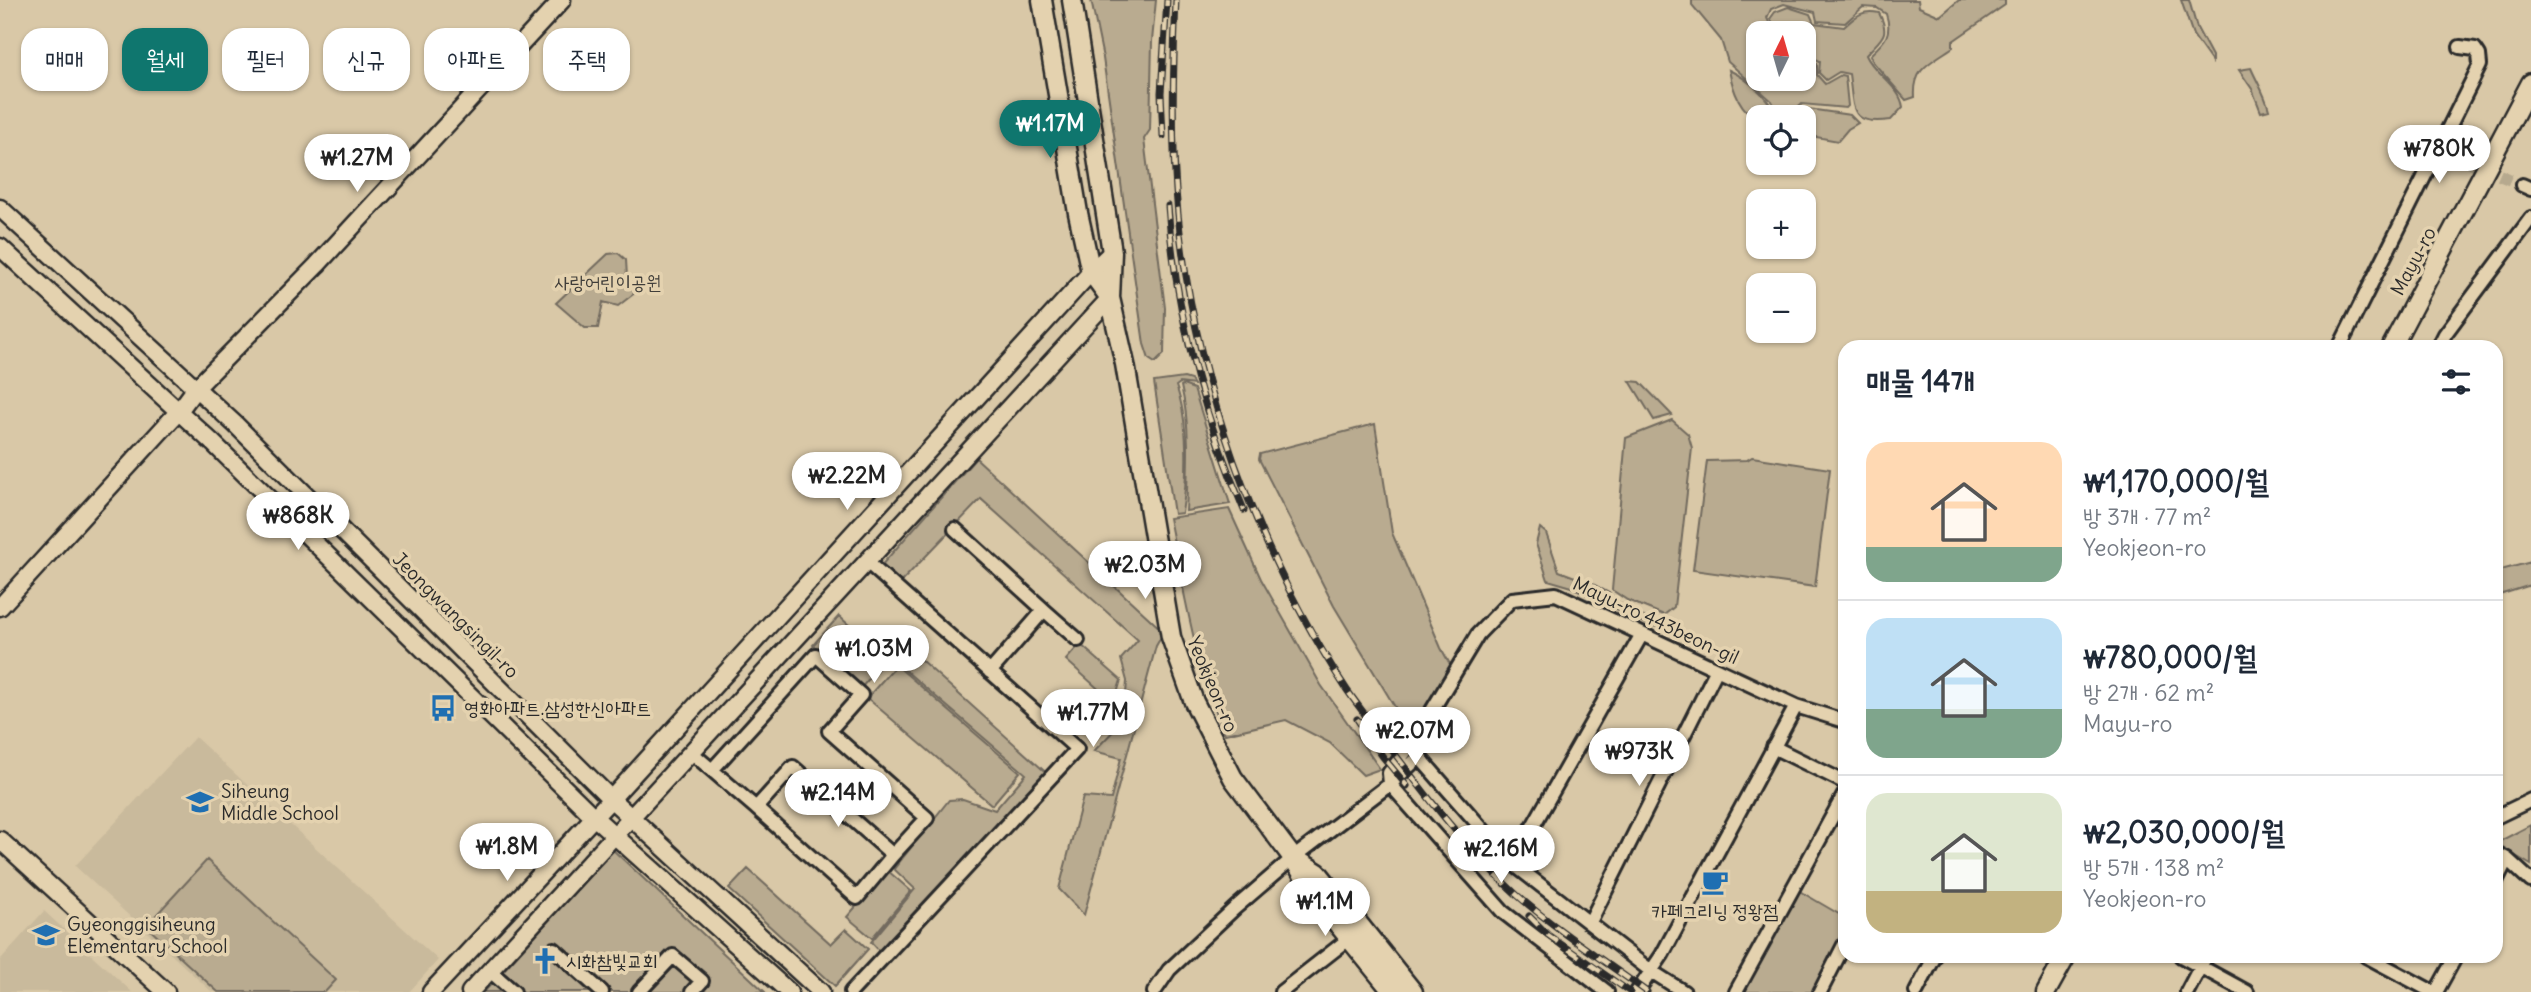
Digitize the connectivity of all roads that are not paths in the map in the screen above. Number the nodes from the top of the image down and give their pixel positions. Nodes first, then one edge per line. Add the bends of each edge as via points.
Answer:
1 (562, 0) edge
2 (1042, 0) edge
3 (1072, 0) edge
4 (2460, 47) dead end
5 (2531, 83) edge
6 (0, 208) edge
7 (2531, 218) edge
8 (0, 247) edge
9 (1112, 253) junction
10 (1091, 272) junction
11 (1110, 298) junction
12 (2343, 340) edge
13 (2395, 340) edge
14 (2442, 340) edge
15 (196, 388) junction
16 (178, 411) junction
17 (955, 529) dead end
18 (867, 562) junction
19 (0, 607) edge
20 (1044, 610) junction
21 (1642, 634) junction
22 (1078, 640) dead end
23 (1717, 669) junction
24 (990, 671) junction
25 (1796, 706) junction
26 (1838, 719) edge
27 (1413, 742) junction
28 (1773, 747) junction
29 (691, 752) junction
30 (1421, 758) junction
31 (712, 770) junction
32 (1838, 779) edge
33 (1391, 784) junction
34 (611, 799) junction
35 (2531, 800) edge
36 (1838, 806) edge
37 (756, 808) junction
38 (2503, 814) edge
39 (594, 817) junction
40 (631, 818) junction
41 (615, 836) junction
42 (0, 840) edge
43 (893, 855) junction
44 (1293, 858) junction
45 (2503, 858) edge
46 (1512, 863) junction
47 (2531, 881) edge
48 (1590, 922) junction
49 (1356, 933) junction
50 (554, 948) dead end
51 (1838, 957) edge
52 (1931, 963) edge
53 (2062, 963) edge
54 (2202, 963) edge
55 (2206, 963) edge
56 (2379, 963) edge
57 (2452, 963) edge
58 (490, 971) junction
59 (1651, 971) junction
60 (166, 992) edge
61 (431, 992) edge
62 (470, 992) edge
63 (514, 992) edge
64 (602, 992) edge
65 (639, 992) edge
66 (692, 992) edge
67 (789, 992) edge
68 (821, 992) edge
69 (851, 992) edge
70 (1154, 992) edge
71 (1281, 992) edge
72 (1393, 992) edge
73 (1413, 992) edge
74 (1607, 992) edge
75 (1637, 992) edge
76 (1684, 992) edge
77 (1736, 992) edge
78 (1820, 992) edge
79 (1916, 992) edge
80 (2046, 992) edge
81 (2187, 992) edge
82 (2247, 992) edge
83 (2434, 992) edge

1 - 15 street via 317,265
2 - 10 main road, Yeokjeon-ro
3 - 9 main road, Yeokjeon-ro
4 - 12 street via 2475,49 2480,65 2444,151
5 - 13 main road, Mayu-ro
6 - 15 street, Jeongwangsingil-ro
7 - 14 street
8 - 16 street
9 - 10 street
9 - 11 main road, Yeokjeon-ro
10 - 11 main road, Yeokjeon-ro
10 - 34 street
11 - 18 street
11 - 44 main road, Yeokjeon-ro via 1171,637 1194,702 1233,778
15 - 16 street
15 - 34 street, Jeongwangsingil-ro
16 - 19 street
16 - 39 street
17 - 20 street
18 - 24 street
18 - 29 street
20 - 22 street
20 - 24 street
21 - 23 street, Mayu-ro 443beon-gil
21 - 27 street, Mayu-ro 443beon-gil via 1556,594 1512,599 1478,634
21 - 46 street
23 - 25 street, Mayu-ro 443beon-gil
23 - 48 street
24 - 69 street via 1077,749
25 - 26 street, Mayu-ro 443beon-gil
25 - 28 street
27 - 30 street
27 - 33 street, Mayu-ro 443beon-gil via 1388,773
28 - 32 street
28 - 59 street
29 - 31 street
29 - 40 street
30 - 33 street
30 - 46 street
31 - 37 street
31 - 43 street via 816,654 861,695 829,731 927,818
33 - 44 street
33 - 74 street via 1503,912
34 - 39 street
34 - 40 street, Jeongwangsingil-ro
35 - 38 street
36 - 77 street
37 - 43 street via 793,766
37 - 43 street via 857,898
39 - 41 street
39 - 61 street
40 - 41 street
40 - 68 street, Jeongwangsingil-ro
41 - 58 street
41 - 67 street
42 - 60 street
44 - 49 main road, Yeokjeon-ro via 1318,873
44 - 70 street via 1171,968
45 - 47 street
46 - 48 street
48 - 59 street
49 - 71 street
49 - 72 main road, Yeokjeon-ro
49 - 73 main road, Yeokjeon-ro
50 - 64 street
51 - 78 street
52 - 79 street
53 - 80 main road
54 - 81 street
55 - 82 street
56 - 83 street
57 - 83 street
58 - 62 street
58 - 63 street
59 - 75 street
59 - 76 street
65 - 66 street via 673,956 702,981

